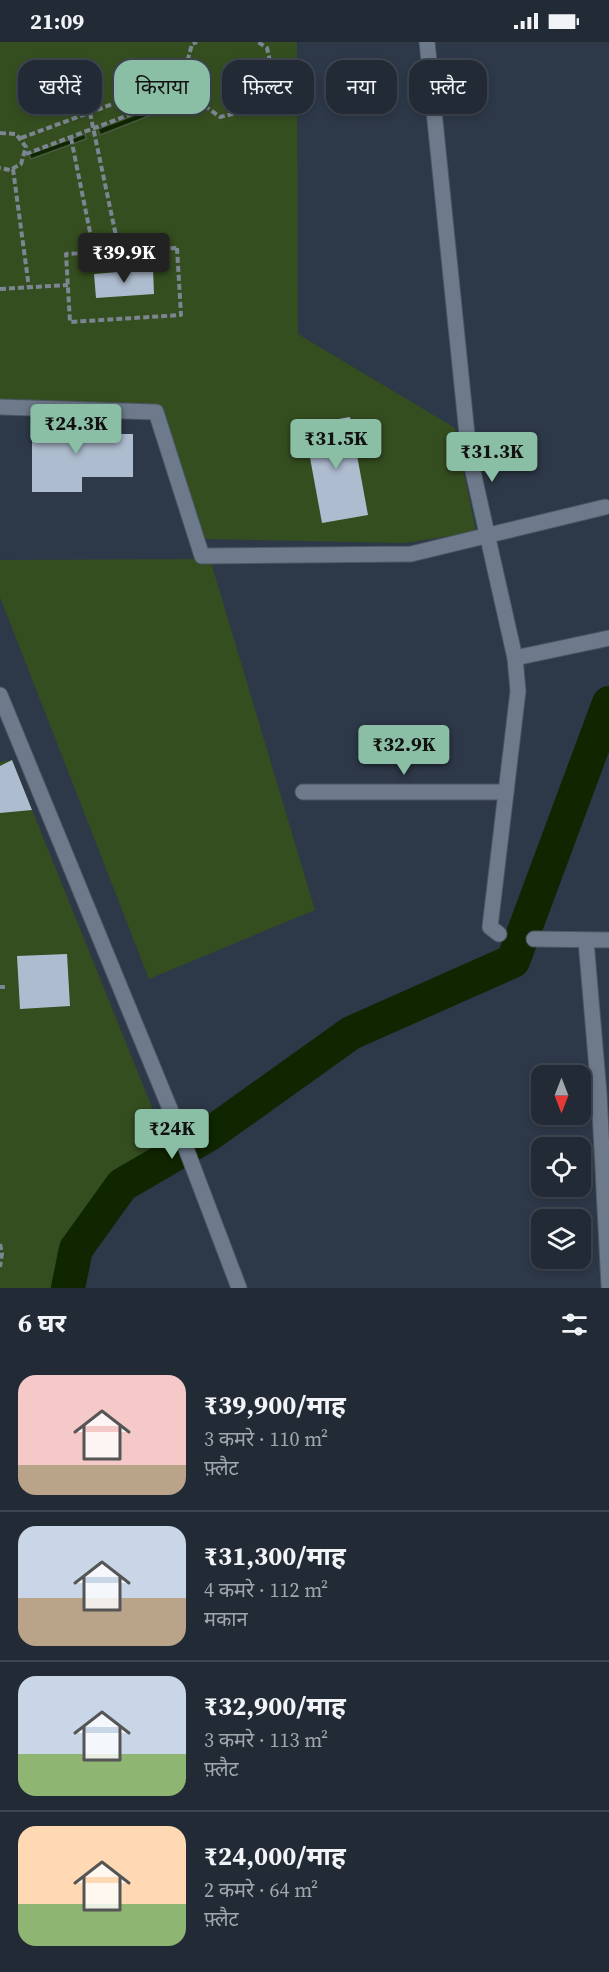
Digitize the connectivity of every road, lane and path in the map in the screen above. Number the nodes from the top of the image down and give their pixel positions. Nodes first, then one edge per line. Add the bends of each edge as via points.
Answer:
1 (197, 42) edge
2 (258, 42) edge
3 (427, 42) edge
4 (188, 60) edge
5 (210, 110) edge
6 (87, 114) edge
7 (90, 114) edge
8 (130, 114) edge
9 (92, 128) junction
10 (0, 133) edge
11 (21, 138) junction
12 (71, 138) junction
13 (26, 154) junction
14 (0, 168) edge
15 (13, 168) junction
16 (119, 250) junction
17 (94, 252) junction
18 (68, 285) junction
19 (29, 288) junction
20 (0, 290) edge
21 (0, 407) edge
22 (605, 507) dead end
23 (488, 537) junction
24 (609, 638) edge
25 (515, 658) junction
26 (0, 695) edge
27 (303, 792) dead end
28 (506, 792) junction
29 (499, 934) dead end
30 (534, 939) dead end
31 (609, 940) edge
32 (586, 941) junction
33 (606, 1193) edge
34 (0, 1244) edge
35 (0, 1267) edge
36 (609, 1286) edge
37 (239, 1288) edge

1 - 4 path via 192,44
2 - 5 path via 267,48 274,78 254,109 220,117
3 - 23 street via 469,454
6 - 11 path
7 - 9 path
8 - 9 path
9 - 12 path
9 - 16 path
10 - 11 path via 12,132
11 - 13 path
12 - 13 path
12 - 17 path
13 - 15 path via 21,164
14 - 15 path
15 - 19 path
16 - 17 path
16 - 18 path via 177,248 181,315 70,321
17 - 18 path via 66,254
18 - 19 path
19 - 20 path
21 - 23 street via 156,412 202,556 411,554
22 - 23 street
23 - 25 street
24 - 25 street
25 - 28 street via 518,691
26 - 37 street via 182,1138
27 - 28 street
28 - 29 street via 490,927
30 - 32 street
31 - 32 street
32 - 33 street
33 - 36 street
34 - 35 path

